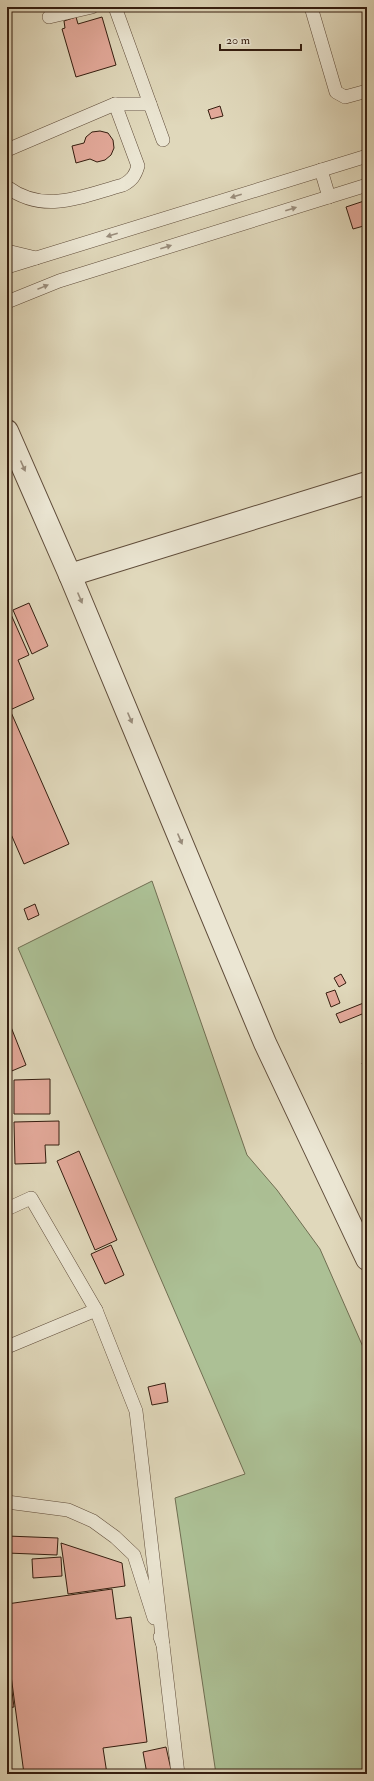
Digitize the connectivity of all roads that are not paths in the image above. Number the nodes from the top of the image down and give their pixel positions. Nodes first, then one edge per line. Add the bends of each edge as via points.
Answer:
1 (92, 7) edge
2 (116, 7) edge
3 (311, 7) edge
4 (49, 17) dead end
5 (367, 91) edge
6 (115, 104) junction
7 (150, 104) junction
8 (163, 140) dead end
9 (7, 150) edge
10 (367, 156) edge
11 (320, 170) junction
12 (367, 185) edge
13 (7, 187) edge
14 (329, 197) junction
15 (7, 251) edge
16 (38, 258) junction
17 (7, 268) edge
18 (7, 302) edge
19 (7, 431) edge
20 (367, 483) edge
21 (70, 575) junction
22 (7, 1208) edge
23 (367, 1259) edge
24 (96, 1310) junction
25 (7, 1347) edge
26 (7, 1502) edge
27 (163, 1645) junction
28 (178, 1774) edge

1 - 4 lane
2 - 7 lane
3 - 5 lane via 336,92 345,97
6 - 7 lane
6 - 9 lane
6 - 13 lane via 138,166 130,181 65,201 49,203 33,201
7 - 8 lane
10 - 11 lane
11 - 14 lane
11 -> 16 lane
12 - 14 lane
18 -> 14 lane via 59,281
15 - 16 lane
16 - 17 lane
19 -> 21 street
20 - 21 street
21 -> 23 street via 265,1043
22 - 24 lane via 31,1198
24 - 25 lane
24 - 27 lane via 136,1411
26 - 27 lane via 68,1510 93,1521 115,1537 134,1555
27 - 28 lane

